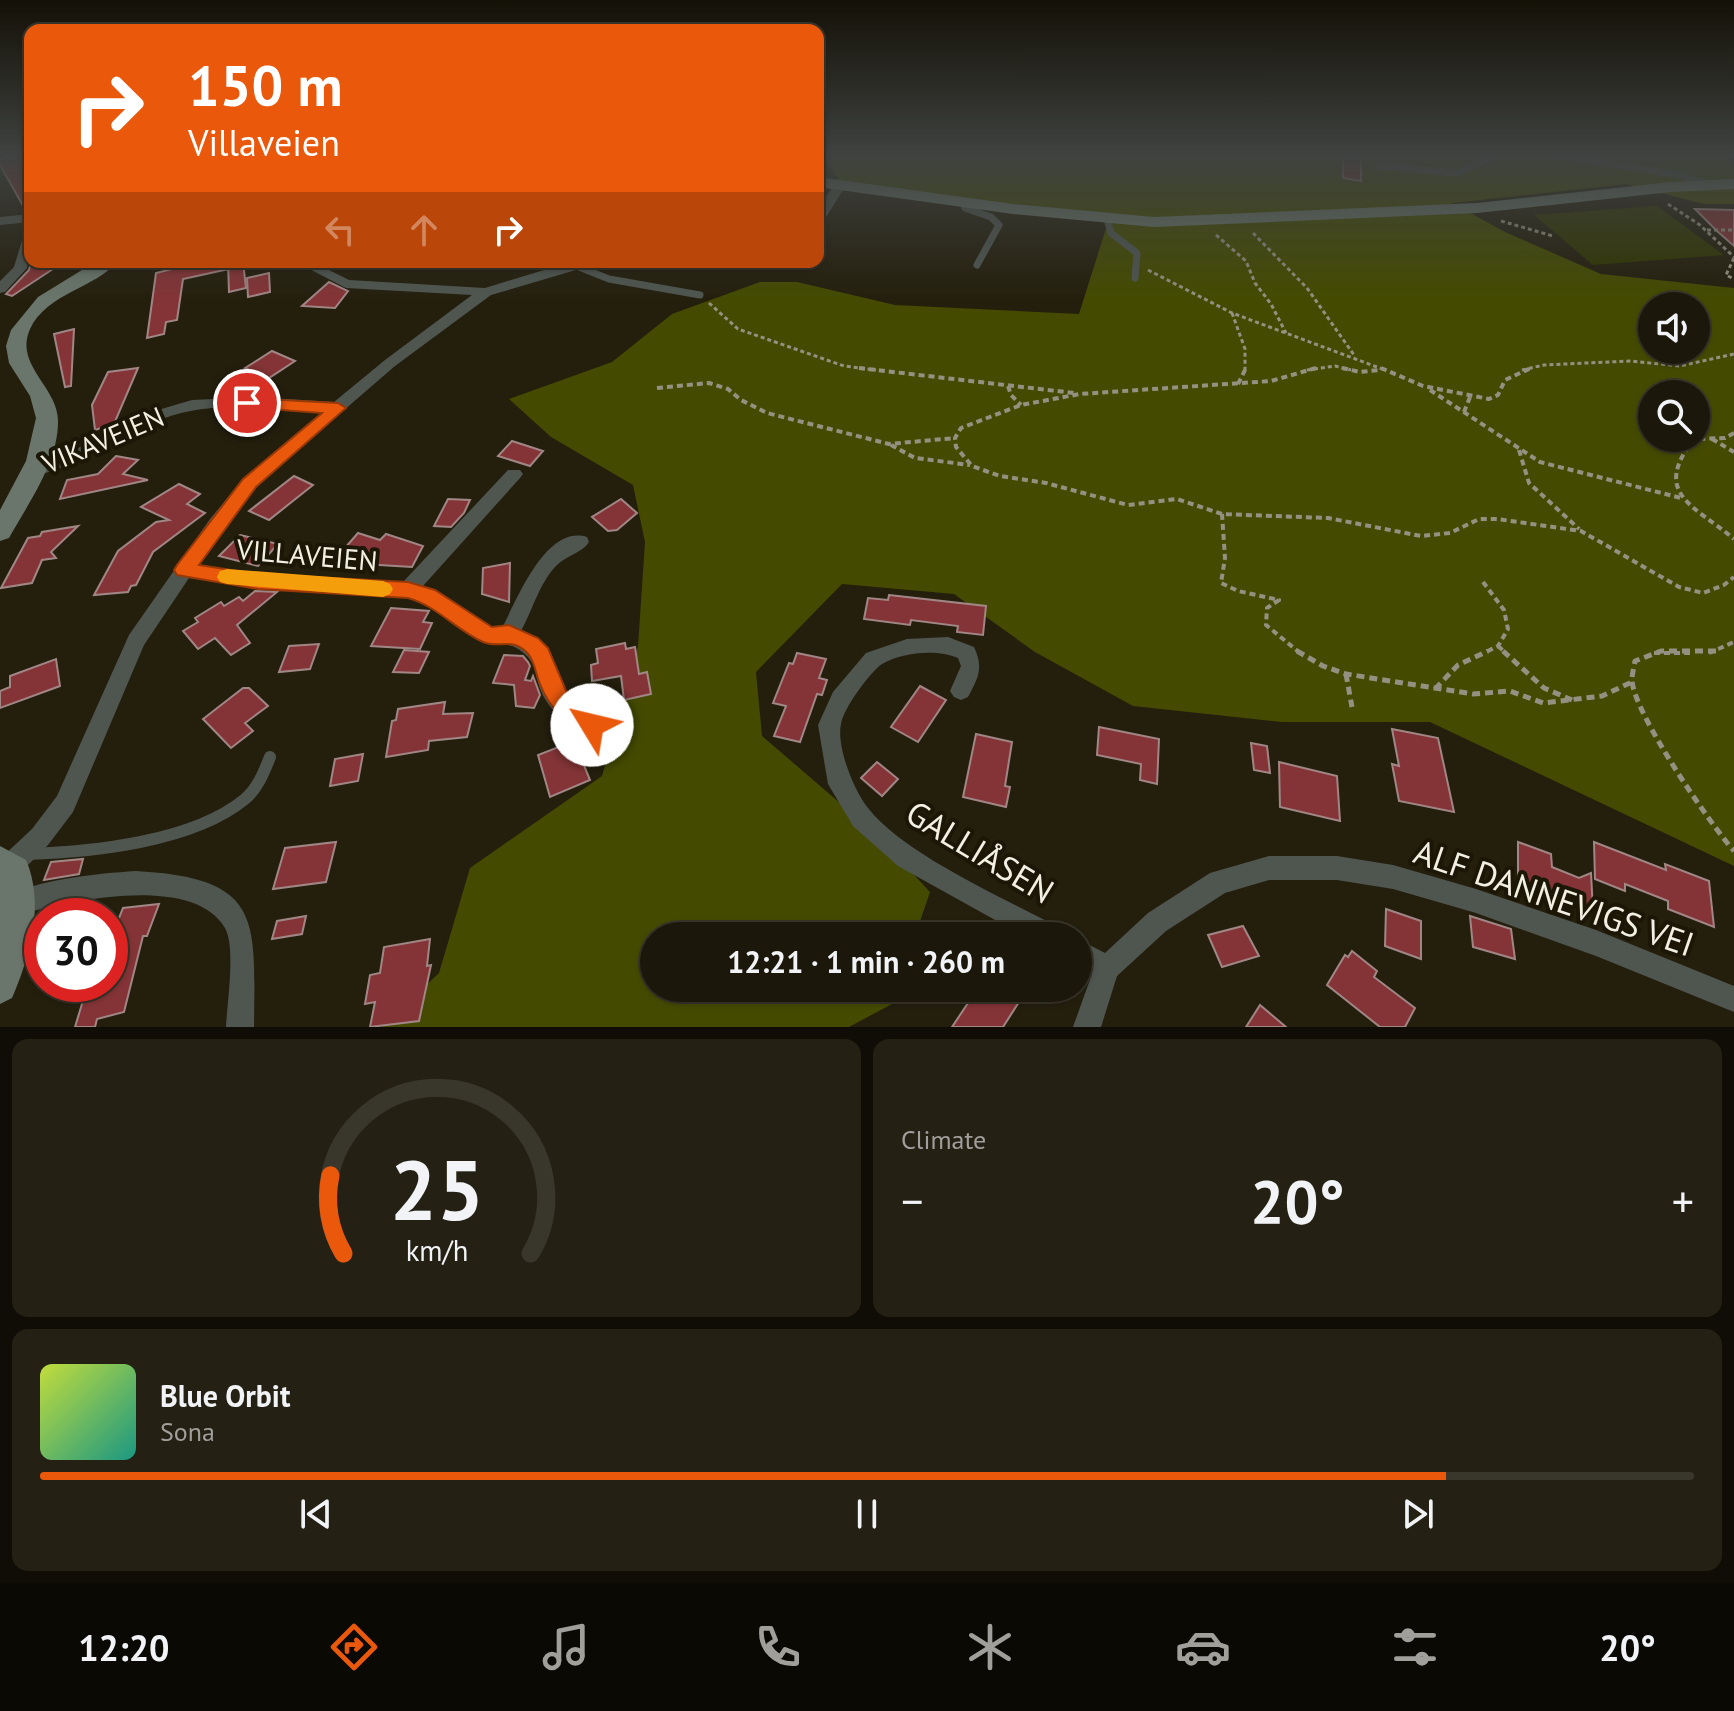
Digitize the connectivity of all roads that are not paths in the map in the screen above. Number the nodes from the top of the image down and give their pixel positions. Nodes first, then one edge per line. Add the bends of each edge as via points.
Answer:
1 (963, 203) joint
2 (1526, 203) edge
3 (24, 219) edge
4 (1107, 219) junction
5 (0, 221) edge
6 (24, 256) edge
7 (977, 265) dead end
8 (98, 268) edge
9 (315, 268) edge
10 (564, 268) edge
11 (582, 268) edge
12 (1135, 278) dead end
13 (0, 289) edge
14 (486, 292) junction
15 (700, 295) road end
16 (338, 408) junction
17 (31, 471) junction
18 (514, 474) dead end
19 (6, 508) edge
20 (0, 532) edge
21 (580, 542) dead end
22 (184, 570) junction
23 (408, 590) junction
24 (509, 634) junction
25 (961, 691) dead end
26 (592, 725) dead end
27 (270, 757) dead end
28 (11, 861) edge
29 (19, 903) junction
30 (1024, 922) edge
31 (1092, 960) edge
32 (1107, 968) junction
33 (0, 986) edge
34 (1734, 999) edge
35 (240, 1027) edge
36 (1087, 1027) edge

1 - 4 main road
1 - 7 lane via 999,225
2 - 4 main road via 1154,222
3 - 5 street
4 - 12 lane via 1111,233 1137,253
6 - 13 street
8 - 17 main road, VIKAVEIEN via 41,302 18,330 18,361 47,418
9 - 14 street, VILLAVEIEN via 346,284
10 - 14 street, VILLAVEIEN
11 - 15 lane via 609,279
14 - 16 street, VILLAVEIEN
16 - 17 street, VIKAVEIEN via 247,403 175,409 74,457
16 - 22 street, VILLAVEIEN via 249,483
17 - 19 main road, VIKAVEIEN
18 - 23 street
19 - 20 main road, VIKAVEIEN
21 - 24 street via 544,563
22 - 23 street, VILLAVEIEN via 258,581
22 - 28 street, VILLAVEIEN via 136,641 65,804
23 - 24 street, VILLAVEIEN via 428,595 489,636
24 - 26 street, VILLAVEIEN via 541,654 563,707
25 - 30 street, GALLIÅSEN via 971,666 967,653 948,645 907,647 873,659 841,698 829,725 839,784 861,818 907,858
27 - 28 lane via 246,798 208,821
28 - 29 main road
29 - 33 main road
29 - 35 street via 93,884 132,883 173,886 226,907 239,924
31 - 32 street
32 - 34 street, ALF DANNEVIGS VEI via 1157,922 1219,882 1269,868 1337,868 1393,877 1476,901
32 - 36 street, ALF DANNEVIGS VEI

